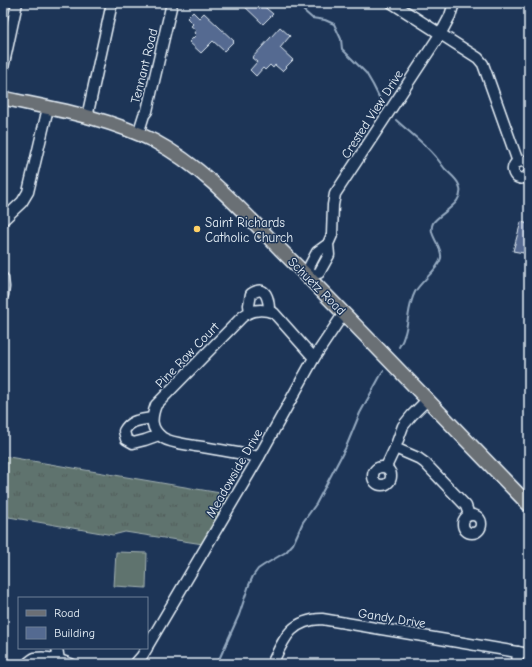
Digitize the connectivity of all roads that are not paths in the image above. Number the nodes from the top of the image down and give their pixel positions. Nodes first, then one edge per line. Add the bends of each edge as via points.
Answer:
1 (17, 3) edge
2 (112, 3) edge
3 (172, 3) edge
4 (392, 3) edge
5 (454, 3) edge
6 (441, 33) junction
7 (3, 68) edge
8 (3, 98) edge
9 (48, 108) junction
10 (88, 117) junction
11 (140, 135) junction
12 (518, 162) junction
13 (529, 165) edge
14 (529, 174) edge
15 (3, 220) edge
16 (307, 276) junction
17 (3, 278) edge
18 (3, 295) edge
19 (268, 311) junction
20 (250, 312) junction
21 (344, 314) junction
22 (314, 358) junction
23 (428, 399) junction
24 (152, 421) junction
25 (159, 435) junction
26 (395, 448) junction
27 (259, 457) junction
28 (386, 467) dead end
29 (529, 505) edge
30 (469, 515) dead end
31 (148, 646) edge
32 (39, 649) edge
33 (57, 649) edge
34 (146, 649) edge
35 (518, 652) junction
36 (529, 654) edge
37 (37, 658) junction
38 (59, 660) junction
39 (27, 664) edge
40 (71, 664) edge
41 (135, 664) edge
42 (272, 664) edge
43 (517, 664) edge

1 - 7 street
2 - 10 street
3 - 11 street, Tennant Road via 149,116
4 - 6 street
5 - 6 street, Crested View Drive
6 - 12 street via 483,64
6 - 16 street, Crested View Drive via 335,194 332,205 332,235 328,244 317,252
8 - 9 main road, Schuetz Road
9 - 10 main road, Schuetz Road
9 - 15 street via 28,192
10 - 11 main road, Schuetz Road
11 - 16 main road, Schuetz Road via 193,166
12 - 13 street via 524,161
12 - 14 street via 513,168 515,176 523,179
16 - 21 main road, Schuetz Road
17 - 18 street
19 - 20 street
19 - 20 street via 268,296 255,291 251,294
19 - 22 street via 274,313
20 - 24 street, Pine Row Court via 242,316 156,405
21 - 22 street, Meadowside Drive
21 - 23 main road, Schuetz Road
22 - 27 street, Meadowside Drive
23 - 26 street via 403,426
23 - 29 main road, Schuetz Road
24 - 25 street
24 - 25 street via 137,421 128,425 124,431 126,439 133,443
25 - 27 street via 168,440
26 - 28 street
26 - 30 street via 425,463 466,506
27 - 31 street, Meadowside Drive
32 - 37 street
33 - 38 street
34 - 41 street, Meadowside Drive
35 - 36 street, Gandy Drive
35 - 42 street, Gandy Drive via 312,619 301,623 286,635
35 - 43 street
37 - 38 street
37 - 39 street
38 - 40 street

